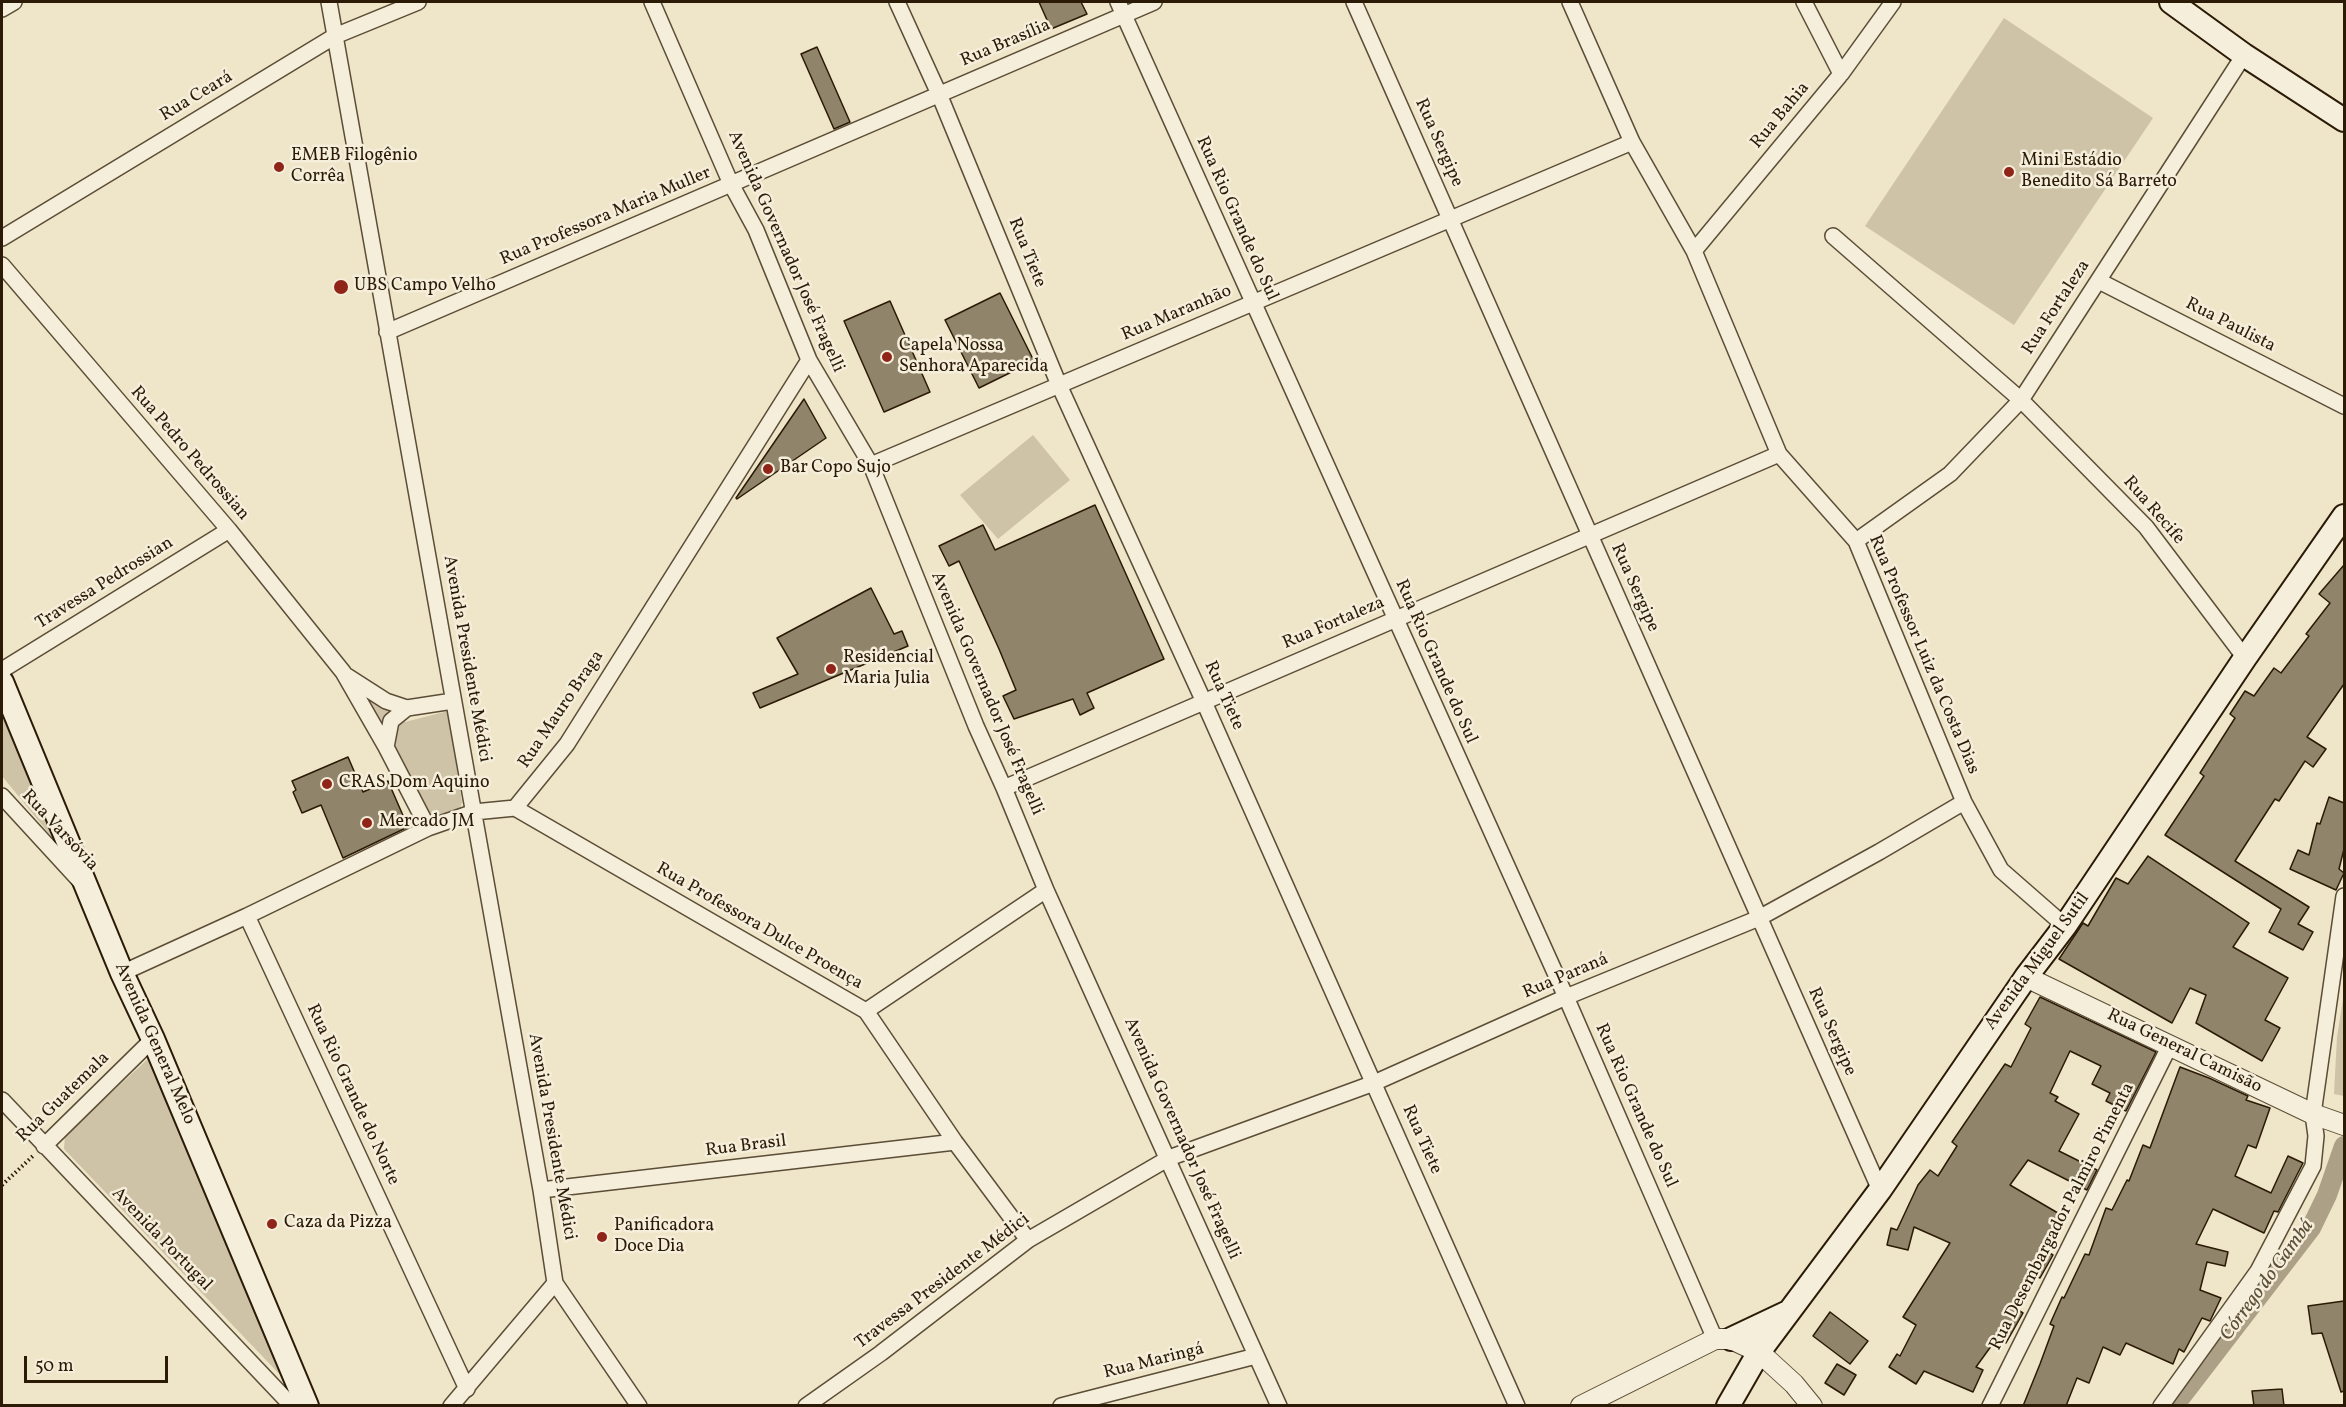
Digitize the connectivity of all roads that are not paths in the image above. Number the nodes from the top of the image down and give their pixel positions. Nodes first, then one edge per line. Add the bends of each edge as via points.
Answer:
1 (14, 2) edge
2 (329, 2) edge
3 (418, 2) edge
4 (652, 2) edge
5 (897, 2) edge
6 (1154, 2) edge
7 (1354, 2) edge
8 (1569, 2) edge
9 (1804, 2) edge
10 (1893, 2) edge
11 (2171, 2) edge
12 (1121, 8) edge
13 (2, 9) edge
14 (335, 36) junction
15 (2244, 55) junction
16 (1841, 74) junction
17 (939, 94) junction
18 (2344, 120) edge
19 (1632, 142) junction
20 (731, 184) junction
21 (1450, 219) junction
22 (1833, 236) dead end
23 (2, 238) edge
24 (1694, 251) junction
25 (2, 265) edge
26 (2099, 281) junction
27 (1253, 303) junction
28 (387, 332) junction
29 (809, 360) junction
30 (1059, 385) junction
31 (2020, 400) junction
32 (2344, 406) edge
33 (1779, 454) junction
34 (871, 465) junction
35 (2344, 516) edge
36 (229, 530) junction
37 (1590, 535) junction
38 (1856, 541) junction
39 (1395, 619) junction
40 (2245, 658) junction
41 (2, 670) edge
42 (343, 672) junction
43 (2, 682) edge
44 (453, 700) junction
45 (1204, 702) junction
46 (407, 708) junction
47 (386, 747) junction
48 (1005, 788) junction
49 (2, 796) edge
50 (1964, 802) junction
51 (515, 808) junction
52 (474, 812) junction
53 (429, 828) junction
54 (1046, 890) junction
55 (89, 891) junction
56 (2344, 896) edge
57 (247, 916) junction
58 (1759, 918) junction
59 (2065, 926) junction
60 (122, 973) junction
61 (2025, 976) junction
62 (1566, 997) junction
63 (866, 1011) junction
64 (153, 1039) junction
65 (2170, 1045) junction
66 (1374, 1083) junction
67 (2, 1100) edge
68 (2313, 1114) junction
69 (2344, 1125) edge
70 (956, 1142) junction
71 (44, 1146) junction
72 (1168, 1158) junction
73 (541, 1190) junction
74 (1880, 1190) junction
75 (1028, 1240) junction
76 (555, 1283) junction
77 (1790, 1311) junction
78 (1723, 1339) junction
79 (1759, 1352) junction
80 (1256, 1356) junction
81 (467, 1389) junction
82 (292, 1406) edge
83 (307, 1406) edge
84 (451, 1406) edge
85 (639, 1406) edge
86 (806, 1406) edge
87 (1061, 1406) edge
88 (1279, 1406) edge
89 (1517, 1406) edge
90 (1581, 1406) edge
91 (1728, 1406) edge
92 (1812, 1406) edge
93 (1990, 1406) edge
94 (2162, 1406) edge

1 - 13 street
2 - 14 street, Avenida Presidente Médici
3 - 14 street, Rua Ceará
4 - 20 street, Avenida Governador José Fragelli
5 - 17 street, Rua Tiete
6 - 12 street, Rua Brasília
7 - 21 street, Rua Sergipe
8 - 19 street, Rua Professor Luiz da Costa Dias
9 - 16 street
10 - 16 street, Rua Bahia
11 - 15 main road
12 - 17 street, Rua Brasília
12 - 27 street, Rua Rio Grande do Sul
14 - 23 street, Rua Ceará
14 - 28 street, Avenida Presidente Médici
15 - 18 main road
15 - 26 street, Rua Fortaleza
16 - 24 street, Rua Bahia
17 - 20 street, Rua Professora Maria Muller
17 - 30 street, Rua Tiete
19 - 21 street, Rua Maranhão
19 - 24 street, Rua Professor Luiz da Costa Dias
20 - 28 street, Rua Professora Maria Muller
20 - 29 street, Avenida Governador José Fragelli via 756,230
21 - 27 street, Rua Maranhão
21 - 37 street, Rua Sergipe
22 - 31 street, Rua Recife
24 - 33 street, Rua Professor Luiz da Costa Dias
25 - 36 street, Rua Pedro Pedrossian
26 - 31 street, Rua Fortaleza
26 - 32 street, Rua Paulista
27 - 30 street, Rua Maranhão
27 - 39 street, Rua Rio Grande do Sul
28 - 44 street, Avenida Presidente Médici
29 - 34 street, Avenida Governador José Fragelli
29 - 51 street, Rua Mauro Braga via 567,744
30 - 34 street, Rua Maranhão
30 - 45 street, Rua Tiete
31 - 38 street, Rua Fortaleza via 1950,474
31 - 40 street, Rua Recife via 2146,527
33 - 37 street, Rua Fortaleza
33 - 38 street, Rua Professor Luiz da Costa Dias
34 - 48 street, Avenida Governador José Fragelli via 976,726
35 - 40 main road, Avenida Miguel Sutil
36 - 41 street, Travessa Pedrossian
36 - 42 street, Rua Pedro Pedrossian
37 - 39 street, Rua Fortaleza
37 - 58 street, Rua Sergipe
38 - 50 street, Rua Professor Luiz da Costa Dias
39 - 45 street, Rua Fortaleza
39 - 62 street, Rua Rio Grande do Sul
40 - 59 main road, Avenida Miguel Sutil
42 - 46 street, Rua Pedro Pedrossian via 386,701
42 - 47 street, Rua Pedro Pedrossian
43 - 55 main road, Avenida General Melo
44 - 46 street
44 - 52 street, Avenida Presidente Médici
45 - 48 street, Rua Fortaleza
45 - 66 street, Rua Tiete
46 - 47 street via 391,722
47 - 53 street, Rua Pedro Pedrossian
48 - 54 street, Avenida Governador José Fragelli
49 - 55 street, Rua Varsóvia
50 - 58 street, Rua Paraná
50 - 59 street, Rua Professor Luiz da Costa Dias via 2001,870
51 - 52 street
51 - 63 street, Rua Professora Dulce Proença
52 - 53 street
52 - 73 street, Avenida Presidente Médici
53 - 57 street
54 - 63 street
54 - 72 street, Avenida Governador José Fragelli
55 - 60 main road, Avenida General Melo
56 - 68 street
57 - 60 street
57 - 81 street, Rua Rio Grande do Norte
58 - 62 street, Rua Paraná
58 - 74 street, Rua Sergipe
59 - 61 main road, Avenida Miguel Sutil
60 - 64 main road, Avenida General Melo
61 - 65 street, Rua General Camisão
61 - 74 main road, Avenida Miguel Sutil
62 - 66 street, Rua Paraná
62 - 78 street, Rua Rio Grande do Sul
63 - 70 street, Rua Professora Dulce Proença
64 - 71 street, Rua Guatemala
64 - 83 main road, Avenida General Melo
65 - 68 street, Rua General Camisão
65 - 93 street, Rua Desembargador Palmiro Pimenta
66 - 72 street, Rua Paraná
66 - 89 street, Rua Tiete
67 - 71 street, Avenida Portugal
68 - 69 street, Rua General Camisão
68 - 94 street via 2313,1166 2300,1193 2258,1271
70 - 73 street, Rua Brasil
70 - 75 street, Rua Professora Dulce Proença
71 - 82 street, Avenida Portugal
72 - 75 street, Travessa Presidente Médici
72 - 80 street, Avenida Governador José Fragelli
73 - 76 street, Avenida Presidente Médici
74 - 77 main road, Avenida Miguel Sutil
75 - 86 street, Travessa Presidente Médici
76 - 81 street
76 - 85 street, Avenida Presidente Médici
77 - 78 main road
77 - 79 main road, Avenida Miguel Sutil
78 - 79 street
78 - 90 street
79 - 91 main road, Avenida Miguel Sutil
79 - 92 street
80 - 87 street, Rua Maringá
80 - 88 street, Avenida Governador José Fragelli
81 - 84 street

